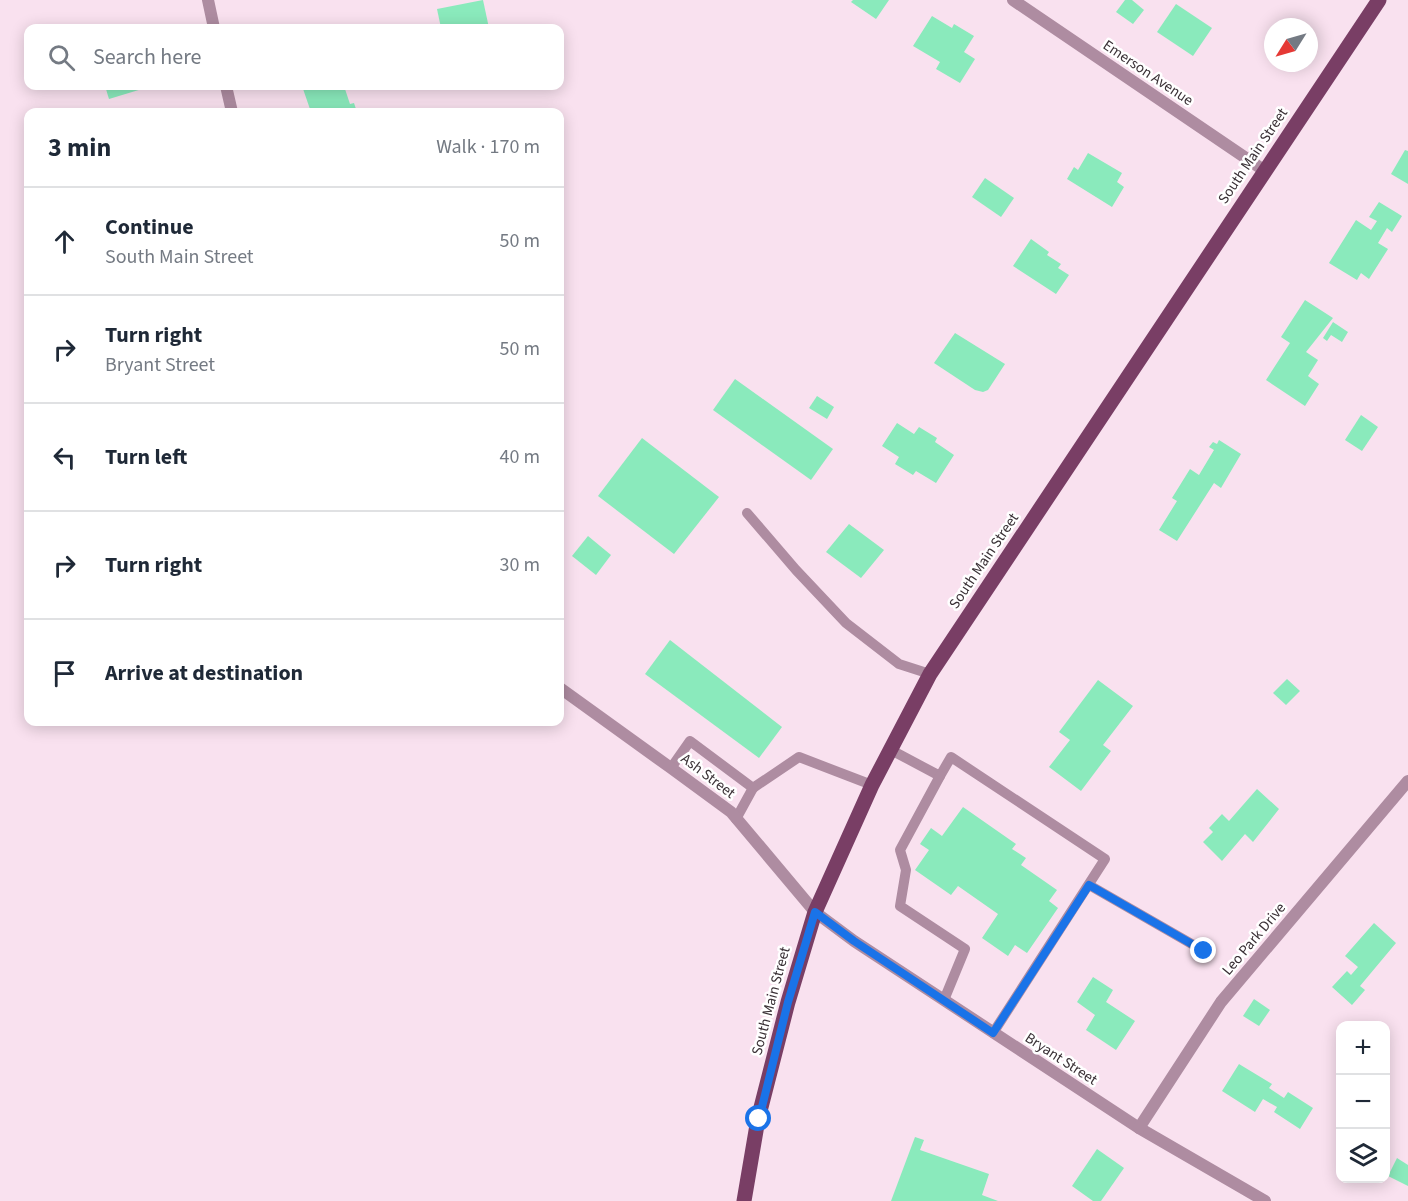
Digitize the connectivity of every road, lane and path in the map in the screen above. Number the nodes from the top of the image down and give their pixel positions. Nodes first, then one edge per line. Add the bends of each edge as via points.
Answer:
1 (208, 0) edge
2 (1013, 0) edge
3 (1379, 0) edge
4 (213, 24) edge
5 (227, 90) edge
6 (231, 108) edge
7 (1265, 171) junction
8 (747, 513) dead end
9 (930, 674) junction
10 (564, 691) edge
11 (891, 750) junction
12 (671, 768) junction
13 (940, 776) junction
14 (1408, 781) edge
15 (872, 785) junction
16 (753, 788) junction
17 (736, 819) junction
18 (1089, 885) junction
19 (815, 912) junction
20 (1204, 951) dead end
21 (944, 1000) junction
22 (993, 1033) junction
23 (1140, 1128) junction
24 (744, 1201) edge
25 (1265, 1201) edge

1 - 4 street
2 - 7 street, Emerson Avenue
3 - 7 main road, South Main Street
5 - 6 street
7 - 9 main road, South Main Street
8 - 9 lane via 846,623 899,664
9 - 11 main road, South Main Street
10 - 12 street, Ash Street
11 - 13 lane
11 - 15 main road, South Main Street
12 - 16 lane via 690,741
12 - 17 street, Ash Street
13 - 18 lane via 951,757 1105,859
13 - 21 lane via 900,850 906,870 900,906 965,949
14 - 23 street, Leo Park Drive via 1221,1002
15 - 16 lane via 799,757
15 - 19 main road, South Main Street
16 - 17 lane
17 - 19 street, Ash Street
18 - 20 lane
18 - 22 lane
19 - 21 street, Bryant Street
19 - 24 main road, South Main Street via 759,1119
21 - 22 street, Bryant Street
22 - 23 street, Bryant Street
23 - 25 street, Bryant Street

